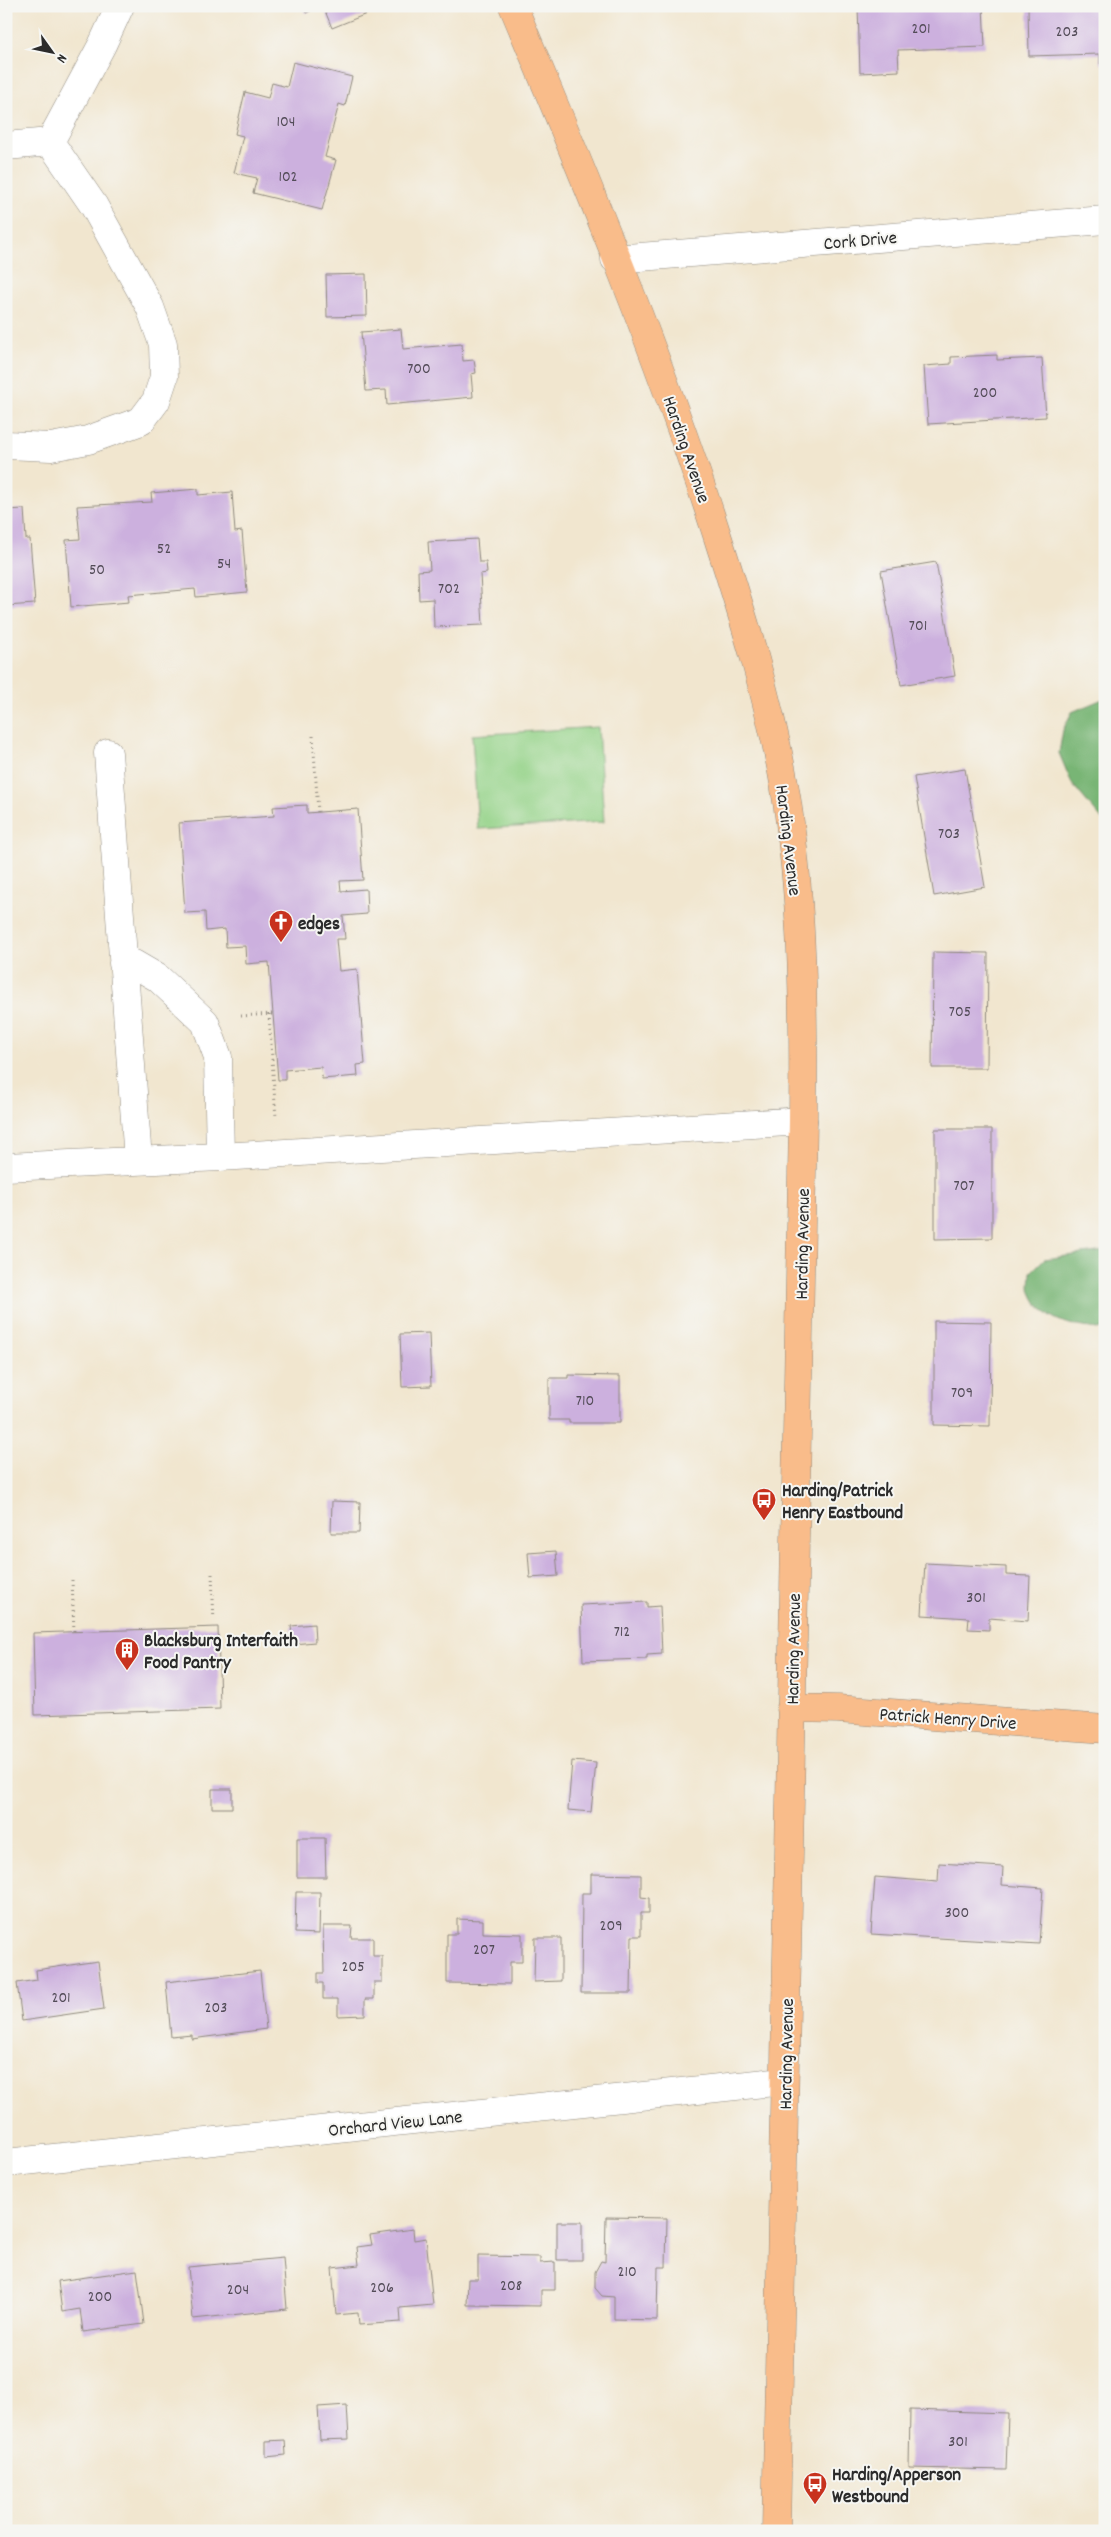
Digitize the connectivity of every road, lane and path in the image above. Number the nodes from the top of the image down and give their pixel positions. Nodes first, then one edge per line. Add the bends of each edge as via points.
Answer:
1 (120, 6) edge
2 (513, 6) edge
3 (50, 142) junction
4 (6, 146) edge
5 (1105, 220) edge
6 (615, 259) junction
7 (6, 445) edge
8 (313, 736) dead end
9 (108, 753) dead end
10 (318, 812) dead end
11 (123, 963) junction
12 (232, 1016) dead end
13 (276, 1119) dead end
14 (803, 1121) junction
15 (220, 1157) junction
16 (138, 1160) junction
17 (6, 1167) edge
18 (212, 1574) dead end
19 (72, 1580) dead end
20 (214, 1623) dead end
21 (74, 1632) dead end
22 (791, 1708) junction
23 (1105, 1729) edge
24 (784, 2081) junction
25 (6, 2163) edge
26 (776, 2531) edge

1 - 3 street
2 - 6 main road, Harding Avenue
3 - 4 street
3 - 7 street via 94,206 150,307 163,344 164,377 156,401 140,421 88,440 51,447
5 - 6 street, Cork Drive
6 - 14 main road, Harding Avenue via 665,379 739,603 783,781 801,928
8 - 10 path
9 - 11 street
11 - 15 street via 134,964 158,978 205,1022 218,1057
11 - 16 street
12 - 13 path via 271,1014
14 - 15 street
14 - 22 main road, Harding Avenue
15 - 16 street
16 - 17 street
18 - 20 path
19 - 21 path
22 - 23 main road, Patrick Henry Drive
22 - 24 main road, Harding Avenue
24 - 25 street, Orchard View Lane
24 - 26 main road, Harding Avenue

